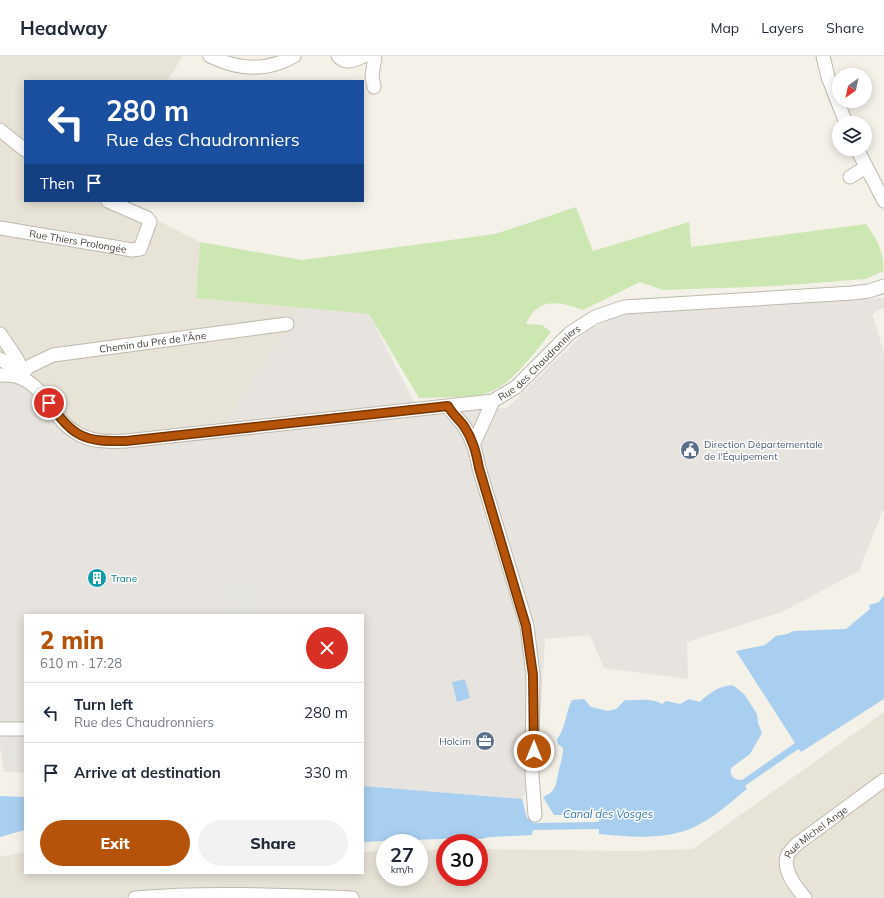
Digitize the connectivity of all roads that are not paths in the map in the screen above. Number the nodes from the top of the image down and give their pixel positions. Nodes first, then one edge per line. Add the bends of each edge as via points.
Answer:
1 (210, 56) edge
2 (294, 56) edge
3 (364, 56) edge
4 (374, 56) edge
5 (823, 56) edge
6 (341, 58) edge
7 (843, 116) edge
8 (0, 130) edge
9 (24, 149) edge
10 (860, 156) edge
11 (866, 167) junction
12 (850, 177) dead end
13 (884, 201) edge
14 (110, 202) edge
15 (0, 228) edge
16 (884, 286) edge
17 (287, 324) dead end
18 (0, 334) edge
19 (0, 359) edge
20 (0, 375) edge
21 (22, 375) junction
22 (492, 401) junction
23 (448, 406) junction
24 (474, 443) junction
25 (0, 728) edge
26 (24, 729) edge
27 (883, 783) edge
28 (535, 815) dead end
29 (135, 898) edge
30 (352, 898) edge
31 (805, 898) edge

1 - 2 street via 236,66 265,68
3 - 6 street
4 - 6 street via 373,82
5 - 7 street
8 - 9 street
10 - 11 street
11 - 12 street
11 - 13 street
14 - 15 street, Rue Thiers Prolongée via 147,218 150,222 140,249 132,250
16 - 22 street, Rue des Chaudronniers via 852,293 624,307 595,317 570,333 516,387
17 - 21 street, Chemin du Pré de l'Âne via 54,355 33,364
18 - 21 street via 17,359
19 - 21 street, Rue des Chaudronniers
20 - 21 street
21 - 23 street, Rue des Chaudronniers via 42,394 68,427 89,439 104,442
22 - 23 street, Rue des Chaudronniers
22 - 24 street
23 - 24 street
24 - 28 street via 479,468 526,626 533,675 532,775
25 - 26 street
27 - 31 street, Rue Michel Ange via 797,844 788,855 786,867 795,886
29 - 30 street via 179,894

